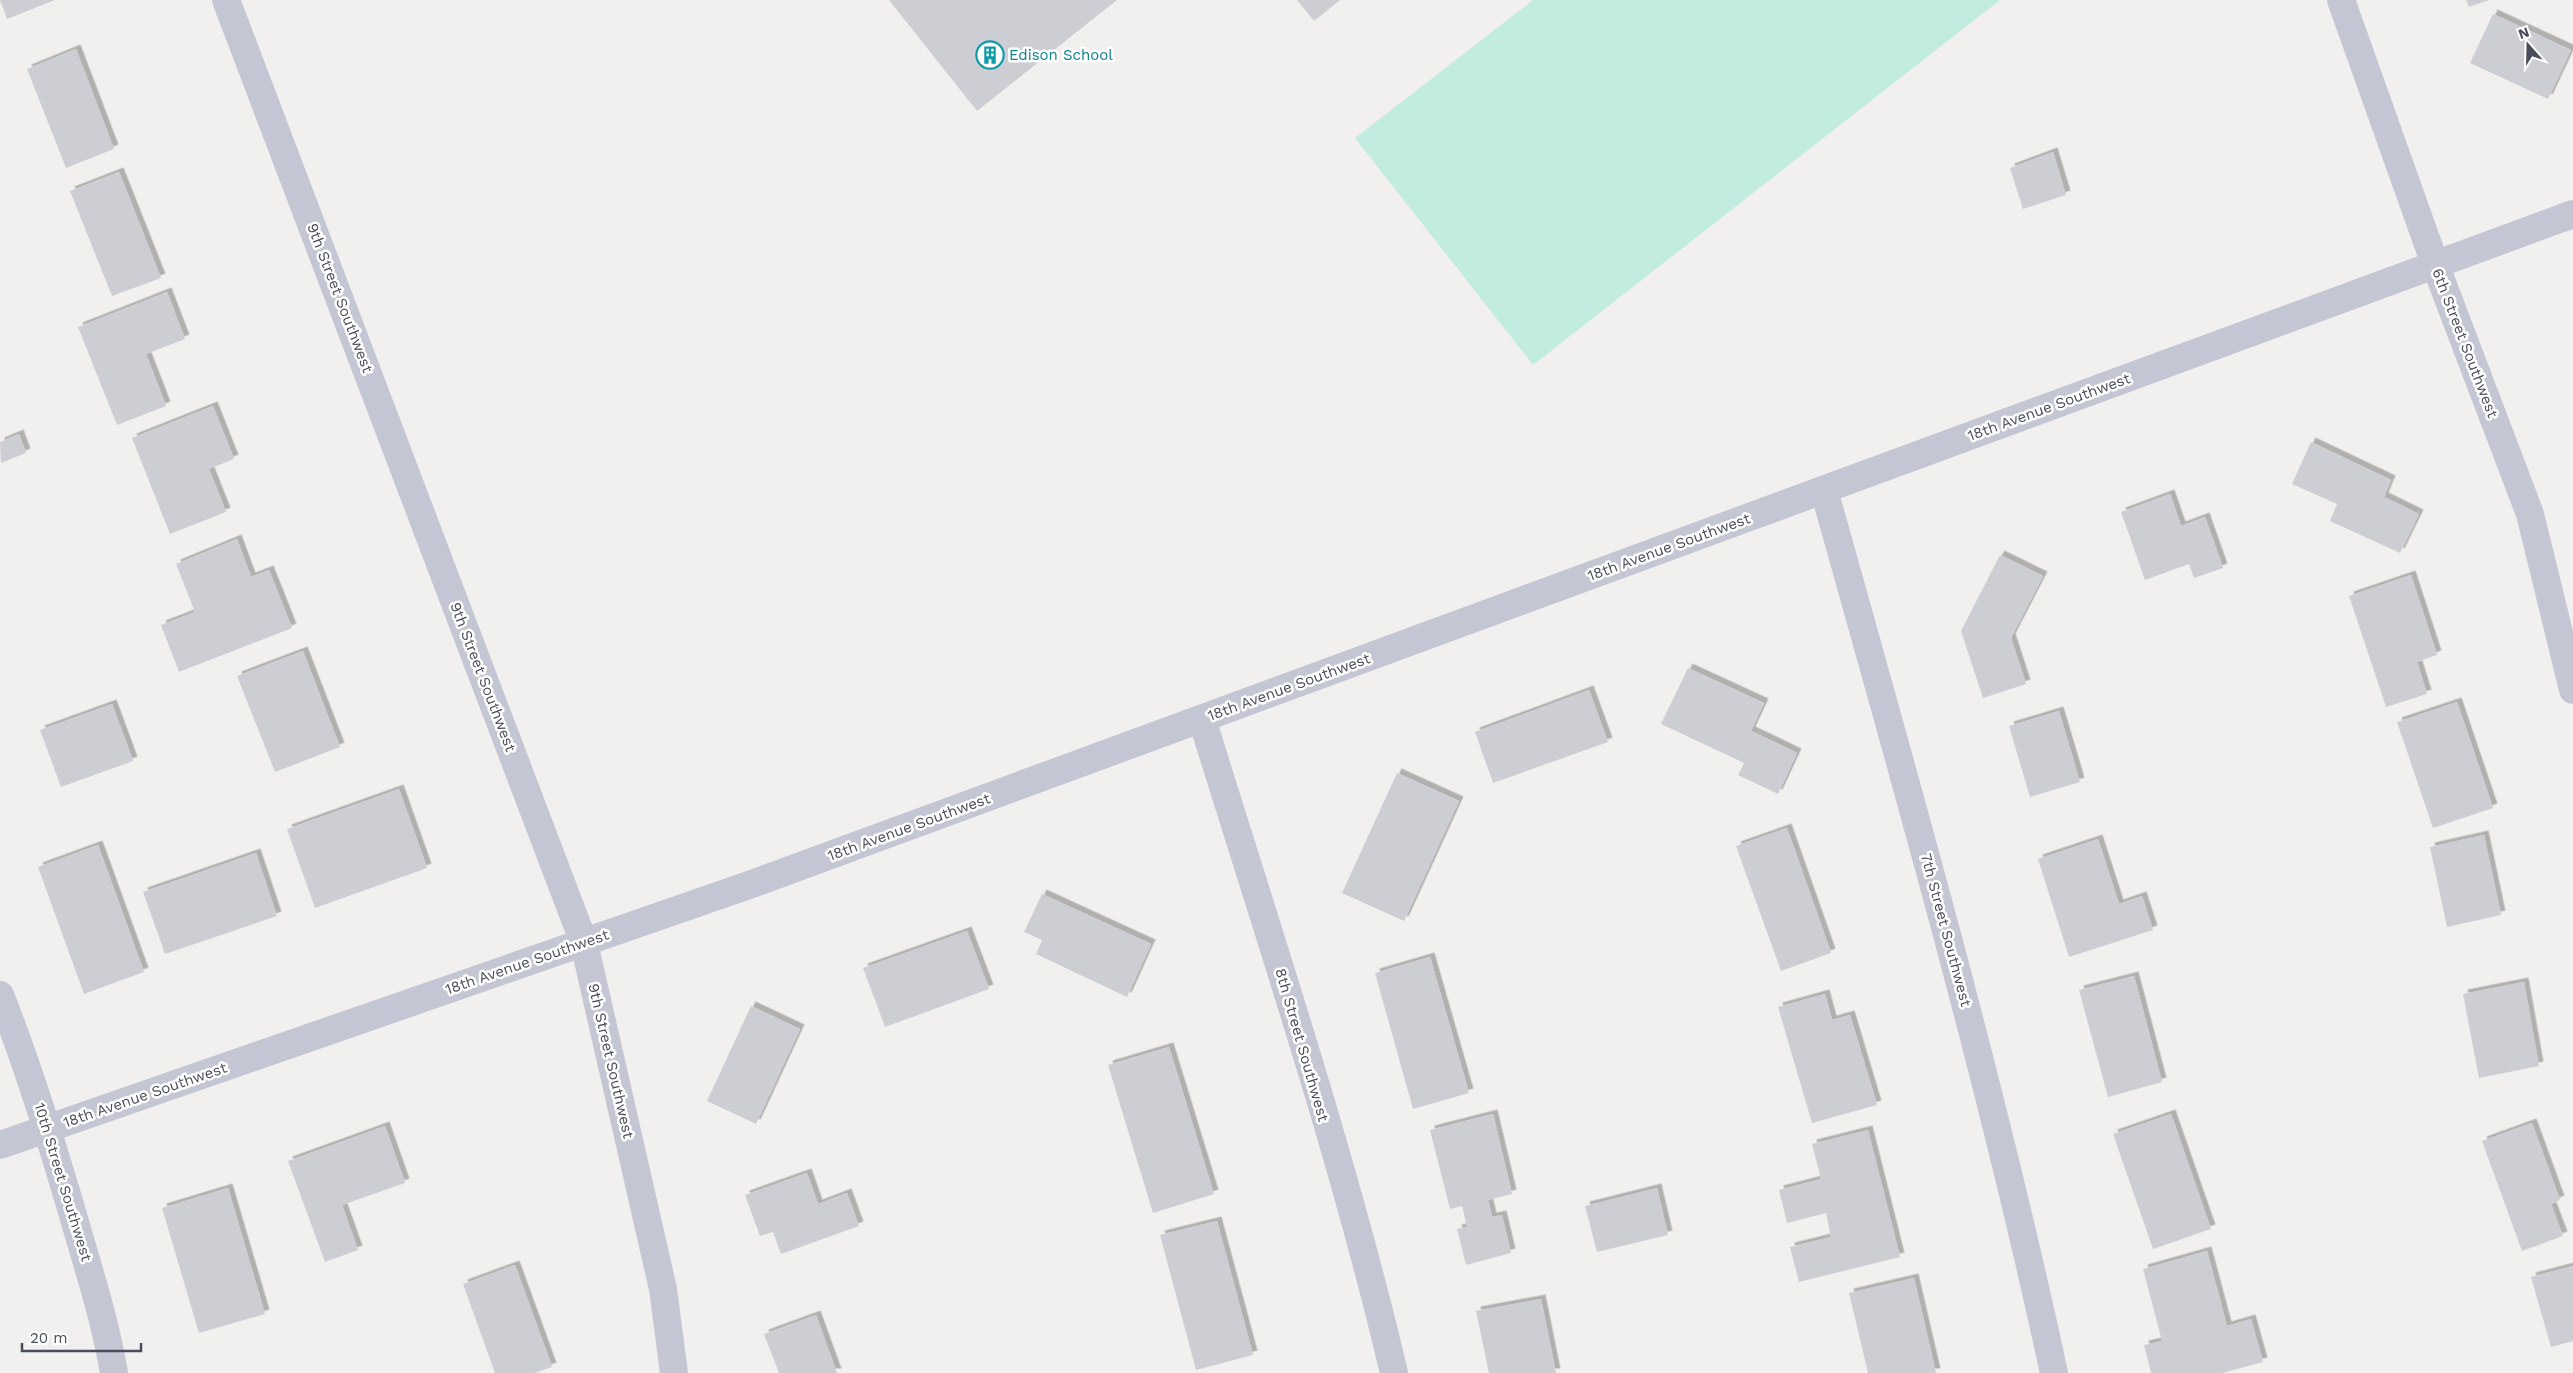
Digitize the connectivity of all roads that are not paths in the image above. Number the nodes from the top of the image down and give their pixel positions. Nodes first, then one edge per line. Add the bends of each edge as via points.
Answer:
1 (226, 0) edge
2 (2341, 0) edge
3 (2573, 214) edge
4 (2436, 264) junction
5 (1824, 490) junction
6 (2573, 690) edge
7 (1202, 719) junction
8 (584, 943) junction
9 (0, 995) edge
10 (48, 1129) junction
11 (0, 1145) edge
12 (114, 1373) edge
13 (674, 1373) edge
14 (1394, 1373) edge
15 (2054, 1373) edge

1 - 8 street, 9th Street Southwest
2 - 4 street, 6th Street Southwest
3 - 4 street, 18th Avenue Southwest
4 - 5 street, 18th Avenue Southwest
4 - 6 street, 6th Street Southwest via 2530,514
5 - 7 street, 18th Avenue Southwest
5 - 15 street, 7th Street Southwest via 1943,916 2029,1256
7 - 8 street, 18th Avenue Southwest via 749,886
7 - 14 street, 8th Street Southwest via 1296,1022
8 - 10 street, 18th Avenue Southwest
8 - 13 street, 9th Street Southwest via 663,1289
9 - 10 street, 10th Street Southwest via 26,1060
10 - 11 street, 18th Avenue Southwest
10 - 12 street, 10th Street Southwest via 106,1329

